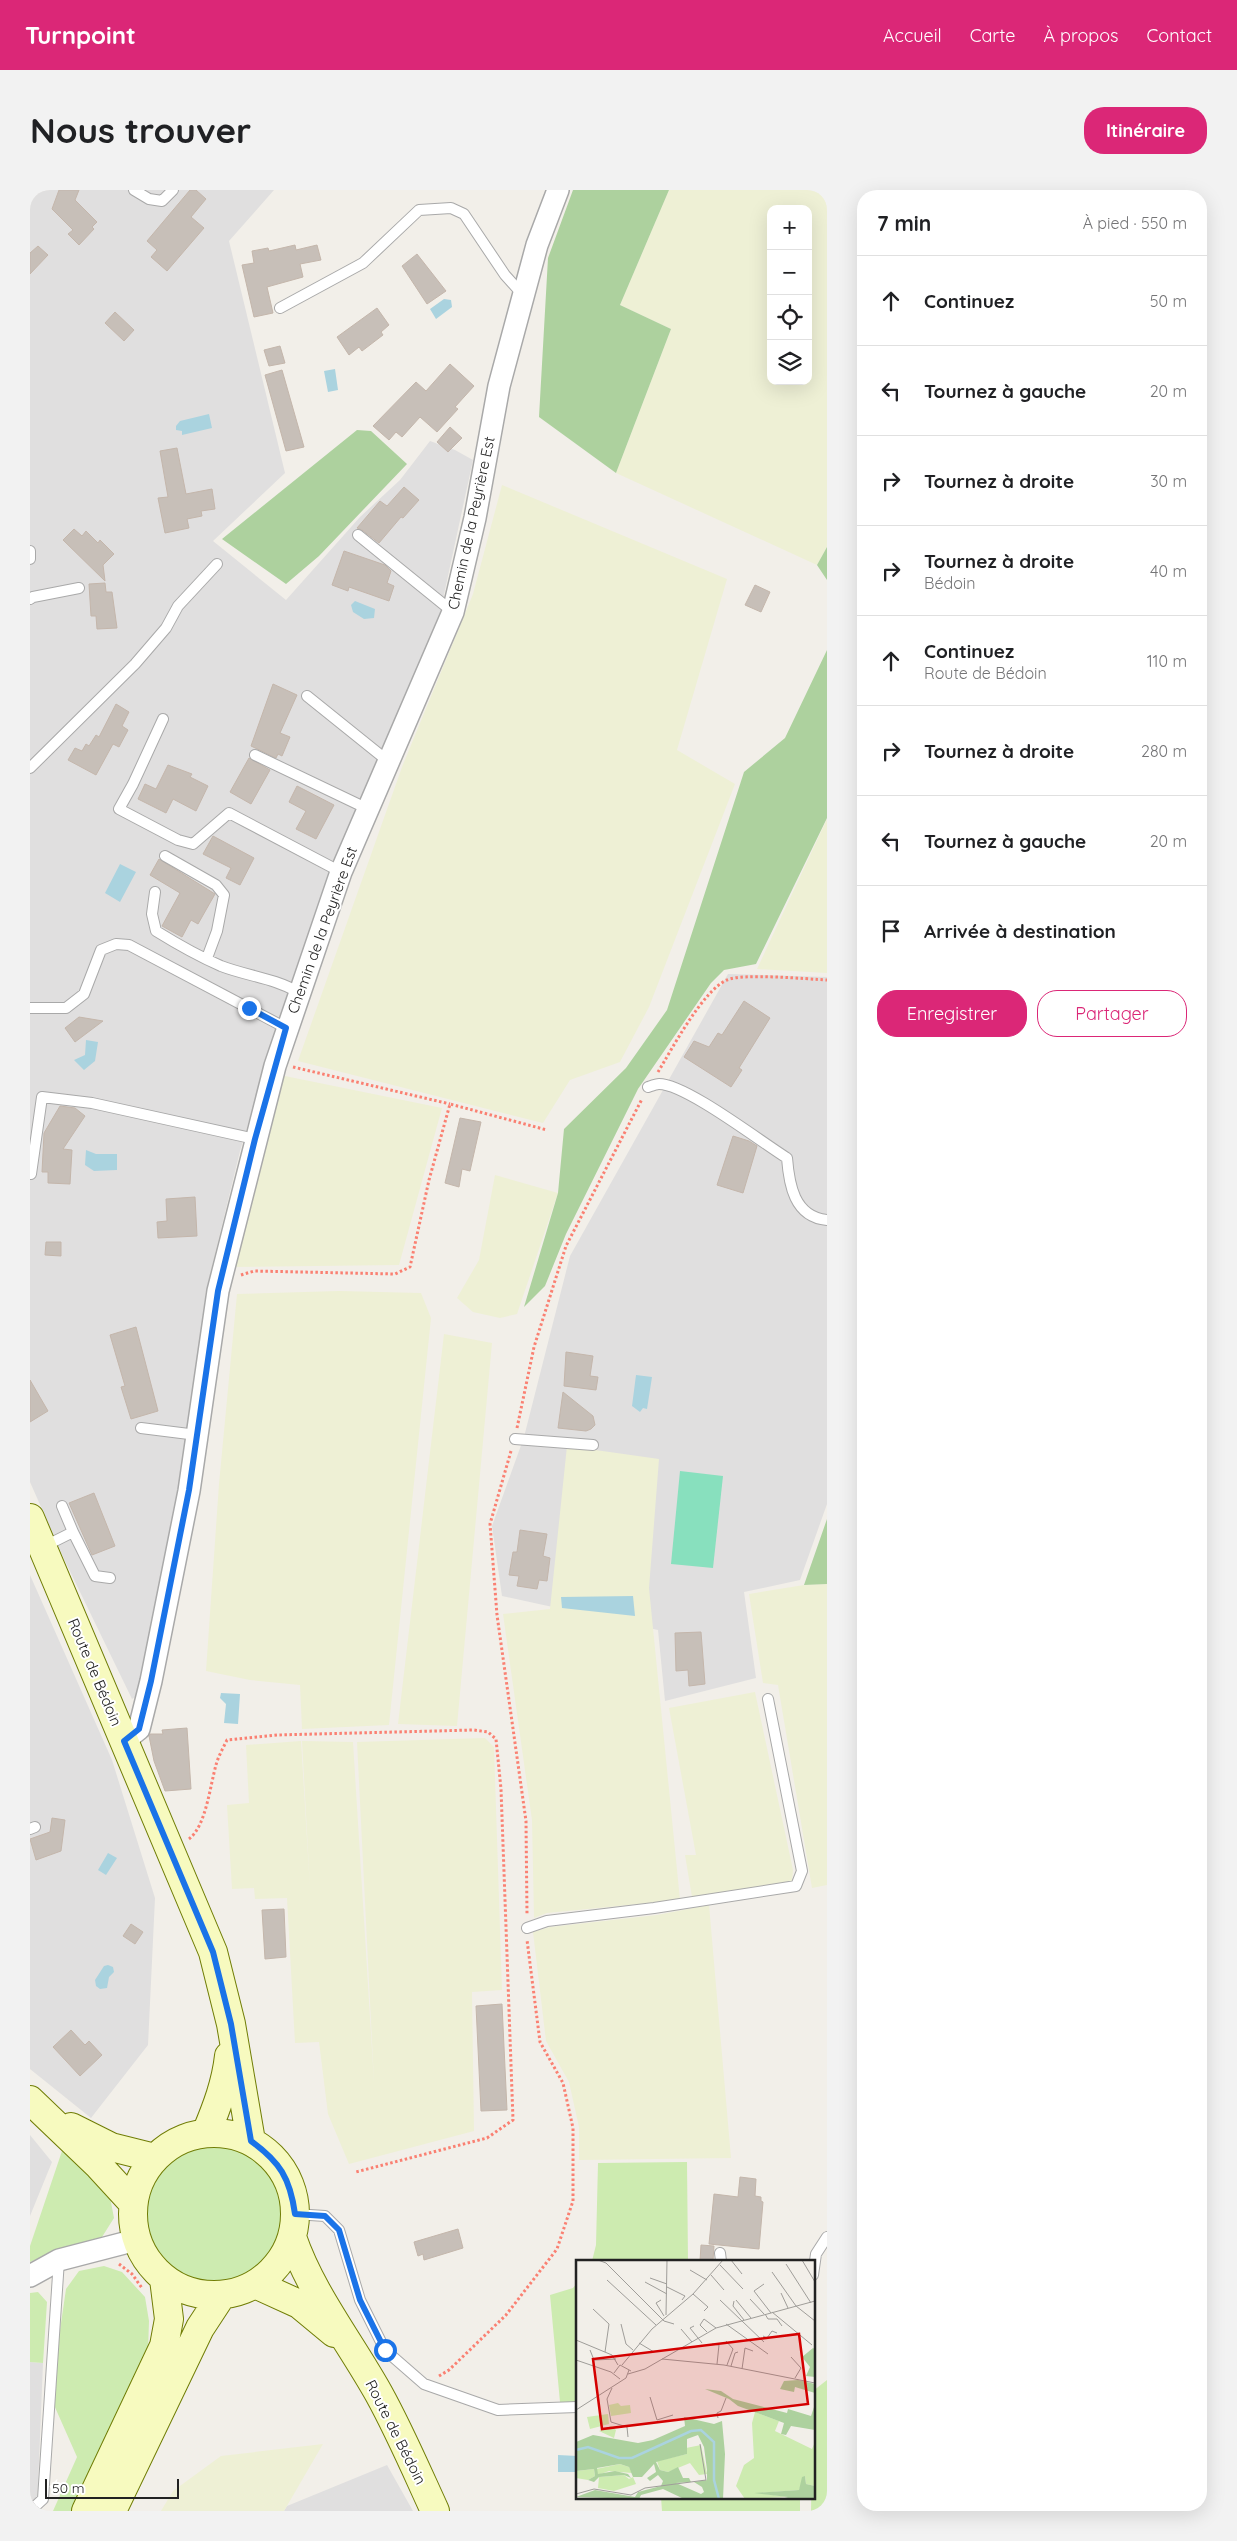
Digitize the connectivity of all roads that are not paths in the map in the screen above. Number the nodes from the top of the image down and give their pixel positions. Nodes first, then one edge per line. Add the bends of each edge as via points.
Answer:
1 (134, 190) edge
2 (173, 190) edge
3 (558, 190) edge
4 (523, 295) junction
5 (280, 308) dead end
6 (358, 535) dead end
7 (30, 551) edge
8 (30, 559) edge
9 (217, 564) dead end
10 (78, 588) dead end
11 (30, 599) edge
12 (453, 612) junction
13 (307, 696) dead end
14 (163, 719) dead end
15 (255, 754) dead end
16 (389, 762) junction
17 (30, 768) edge
18 (368, 810) junction
19 (165, 856) dead end
20 (341, 872) junction
21 (155, 892) dead end
22 (207, 958) junction
23 (298, 992) junction
24 (30, 1008) edge
25 (286, 1028) junction
26 (648, 1087) road end
27 (255, 1139) junction
28 (30, 1174) edge
29 (827, 1220) edge
30 (141, 1428) dead end
31 (197, 1435) junction
32 (515, 1439) road end
33 (593, 1444) dead end
34 (62, 1506) dead end
35 (30, 1518) edge
36 (73, 1532) junction
37 (42, 1548) junction
38 (110, 1578) dead end
39 (768, 1699) dead end
40 (124, 1741) junction
41 (527, 1928) road end
42 (231, 2024) junction
43 (206, 2133) junction
44 (251, 2141) junction
45 (155, 2158) junction
46 (133, 2203) junction
47 (294, 2225) junction
48 (827, 2237) edge
49 (136, 2240) junction
50 (59, 2260) junction
51 (814, 2268) edge
52 (30, 2276) edge
53 (153, 2284) junction
54 (256, 2284) junction
55 (222, 2296) junction
56 (355, 2355) junction
57 (576, 2407) edge
58 (30, 2511) edge
59 (86, 2511) edge
60 (112, 2511) edge
61 (435, 2511) edge

1 - 2 lane via 149,199 162,201
3 - 4 street, Chemin de la Peyrière Est via 537,245
4 - 5 lane via 464,214 451,208 419,210 363,263
4 - 12 street, Chemin de la Peyrière Est via 499,386 475,518
6 - 12 lane
7 - 8 lane
9 - 17 lane via 178,606 166,628 135,664
10 - 11 lane
12 - 16 street, Chemin de la Peyrière Est
13 - 16 lane
14 - 20 lane via 119,809 178,840 194,844 229,814
15 - 18 lane
16 - 18 street, Chemin de la Peyrière Est
18 - 20 street, Chemin de la Peyrière Est
19 - 22 lane via 216,885 224,895 217,932
20 - 23 street, Chemin de la Peyrière Est
21 - 22 lane via 152,914 156,932
22 - 23 lane via 221,966 284,984
23 - 25 street, Chemin de la Peyrière Est
24 - 25 lane via 66,1008 84,994 101,950 116,944 130,946
25 - 27 street, Chemin de la Peyrière Est
26 - 29 lane via 660,1084 682,1091 740,1124 787,1158 789,1185 804,1212
27 - 28 lane via 92,1103 42,1097
27 - 31 street, Chemin de la Peyrière Est via 218,1291
30 - 31 lane
31 - 40 street, Chemin de la Peyrière Est via 189,1490 139,1729
32 - 33 lane
34 - 36 lane
35 - 37 main road, Route de Bédoin
36 - 37 lane
36 - 38 lane via 95,1576
37 - 40 main road, Route de Bédoin
39 - 41 lane via 802,1871 796,1886 547,1921
40 - 42 main road, Route de Bédoin via 213,1952
42 - 43 main road via 227,2073
42 - 44 main road
43 - 44 main road via 229,2134
43 - 45 main road via 178,2141
44 - 47 main road via 269,2154 283,2171 292,2192
45 - 46 main road via 140,2178
45 - 46 main road via 111,2147 80,2132 30,2100
46 - 49 main road via 132,2222
47 - 54 main road via 278,2264
47 - 56 main road, Route de Bédoin via 298,2256
47 - 57 lane via 325,2216 339,2230 360,2300 385,2350 424,2384 498,2410
48 - 51 lane via 816,2254
49 - 50 street
49 - 53 main road
50 - 52 street
50 - 58 lane via 43,2499
53 - 55 main road via 201,2295
53 - 59 main road via 169,2319 164,2346
54 - 55 main road
54 - 56 main road, Route de Bédoin via 299,2304
55 - 60 main road via 200,2328
56 - 61 main road, Route de Bédoin via 395,2424

